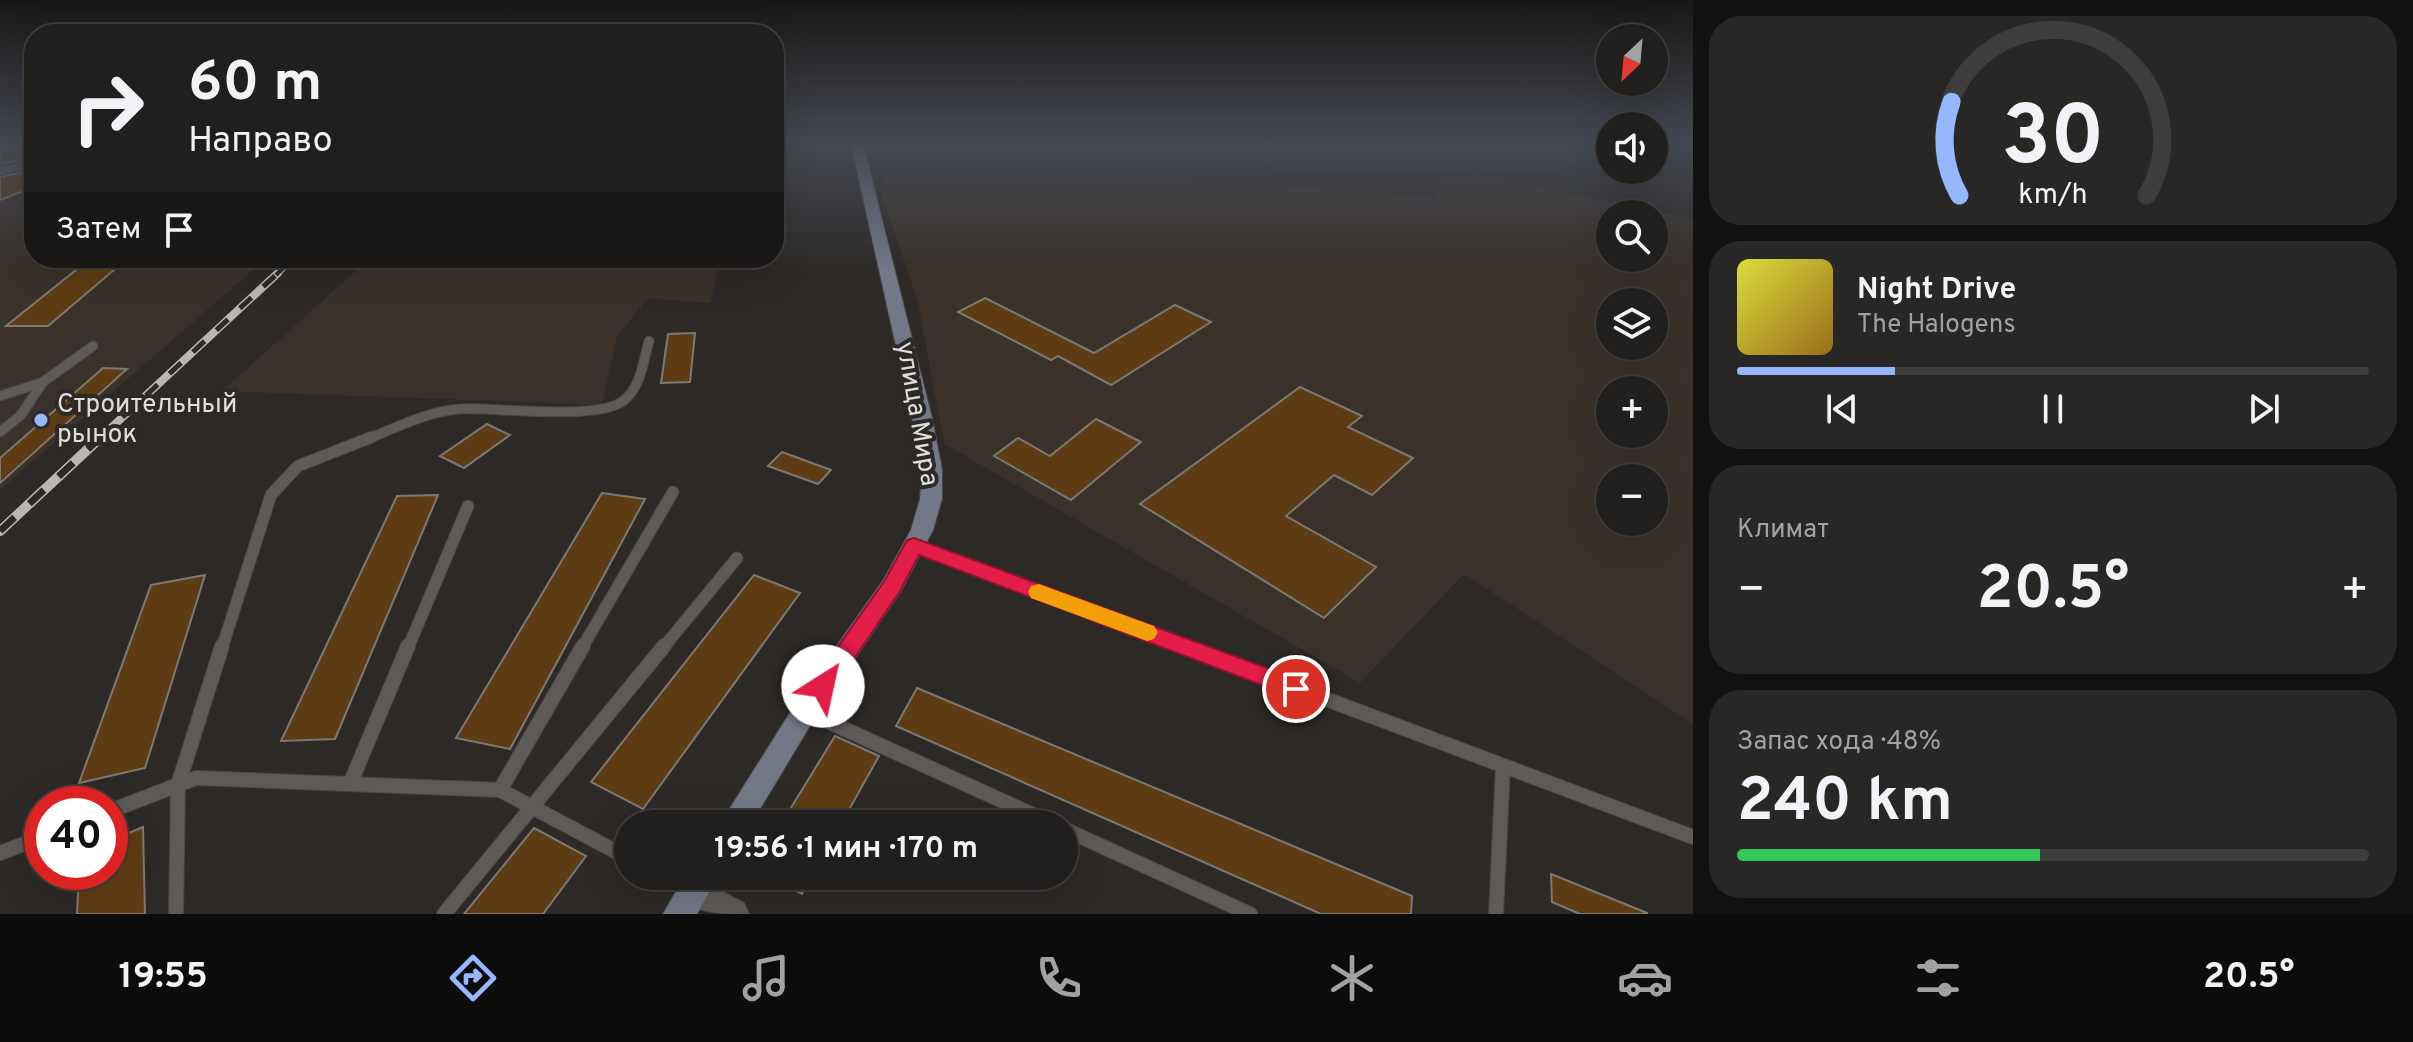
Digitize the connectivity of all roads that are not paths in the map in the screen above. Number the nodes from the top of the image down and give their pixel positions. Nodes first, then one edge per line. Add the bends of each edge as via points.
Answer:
1 (867, 187) edge
2 (649, 341) dead end
3 (93, 346) dead end
4 (43, 382) junction
5 (0, 396) edge
6 (0, 432) edge
7 (673, 492) dead end
8 (468, 506) dead end
9 (914, 545) junction
10 (737, 558) dead end
11 (805, 711) junction
12 (1503, 766) junction
13 (350, 784) junction
14 (178, 785) junction
15 (500, 790) junction
16 (128, 804) edge
17 (532, 807) junction
18 (744, 810) edge
19 (1022, 810) edge
20 (1078, 835) edge
21 (1693, 837) edge
22 (24, 844) edge
23 (614, 851) edge
24 (0, 853) edge
25 (692, 894) edge
26 (176, 914) edge
27 (444, 914) edge
28 (733, 914) edge
29 (1250, 914) edge
30 (1496, 914) edge

1 - 9 street, улица Мира via 932,469 928,514
2 - 14 lane via 635,391 620,404 589,411 457,409 298,466 271,495
3 - 4 lane
4 - 5 lane
4 - 6 lane via 21,415
7 - 15 lane
8 - 13 lane
9 - 11 street, улица Мира via 893,585
9 - 12 lane
10 - 17 lane
11 - 18 street, улица Мира
11 - 19 lane
12 - 21 lane
12 - 30 lane
13 - 14 lane via 196,778
13 - 15 lane
14 - 16 lane
14 - 26 lane
15 - 17 lane
17 - 23 lane
17 - 27 lane
20 - 29 lane
22 - 24 lane
25 - 28 street

